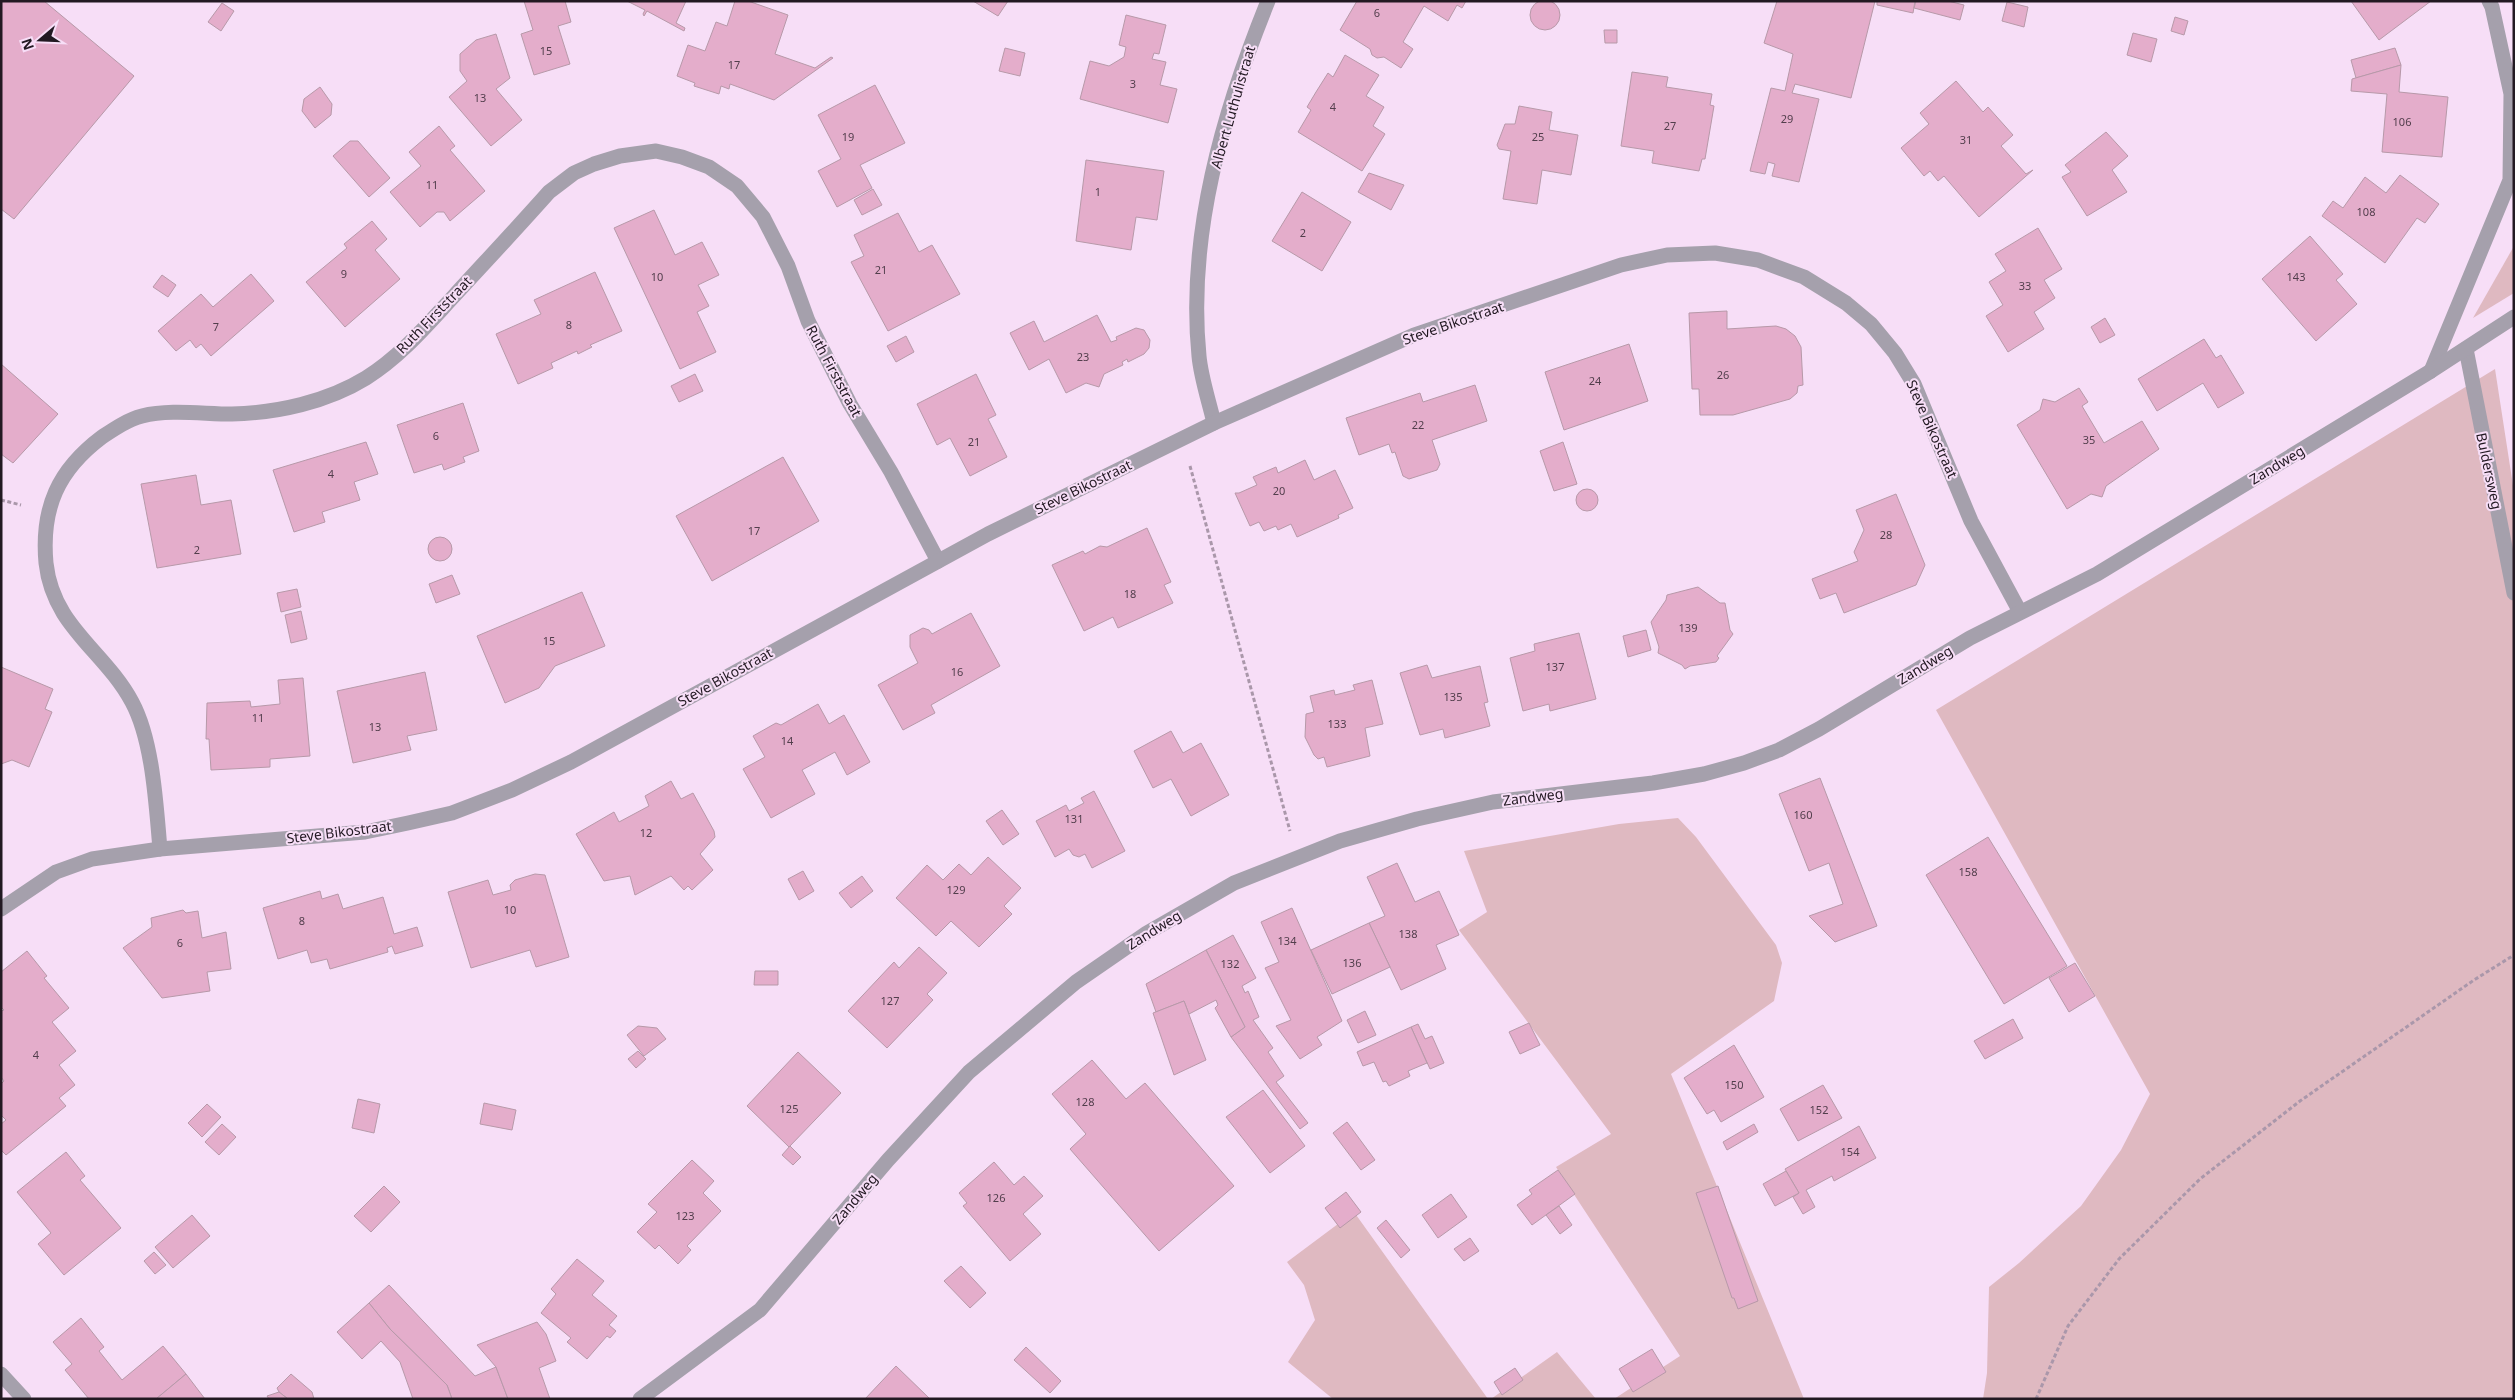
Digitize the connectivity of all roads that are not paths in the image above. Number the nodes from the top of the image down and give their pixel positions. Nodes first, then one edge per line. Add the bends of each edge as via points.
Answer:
1 (1268, 1) edge
2 (2489, 1) edge
3 (2514, 318) edge
4 (2466, 349) junction
5 (2432, 372) junction
6 (1214, 423) junction
7 (938, 561) junction
8 (2514, 593) edge
9 (2020, 612) junction
10 (160, 849) junction
11 (1, 909) edge
12 (1, 1374) edge
13 (24, 1399) edge
14 (640, 1399) edge

1 - 6 street, Albert Luthulistraat via 1219,144 1205,214 1197,285 1199,357
2 - 5 street via 2511,94 2510,180
3 - 4 street, Zandweg
4 - 5 street, Zandweg
4 - 8 street, Buldersweg
5 - 9 street, Zandweg via 2097,574
6 - 7 street, Steve Bikostraat via 1050,502
6 - 9 street, Steve Bikostraat via 1414,335 1621,265 1667,255 1715,253 1758,260 1804,277 1846,303 1871,324 1895,353 1914,384 1972,521
7 - 10 street, Steve Bikostraat via 571,762 512,790 452,812 365,832
7 - 10 street, Ruth Firststraat via 891,472 850,404 808,321 788,266 763,217 737,186 709,167 656,152 620,156 594,164 574,173 550,192 408,346 365,378 323,397 287,408 254,413 182,412 142,416 116,427 66,470 53,494 48,513 46,565 54,595 65,618 118,679 133,704 148,753
9 - 14 street, Zandweg via 1970,638 1819,729 1779,750 1744,763 1653,783 1474,806 1417,818 1340,841 1234,883 1147,933 1040,1012 969,1072 888,1160 760,1310
10 - 11 street, Steve Bikostraat via 92,859 65,869
12 - 13 street

